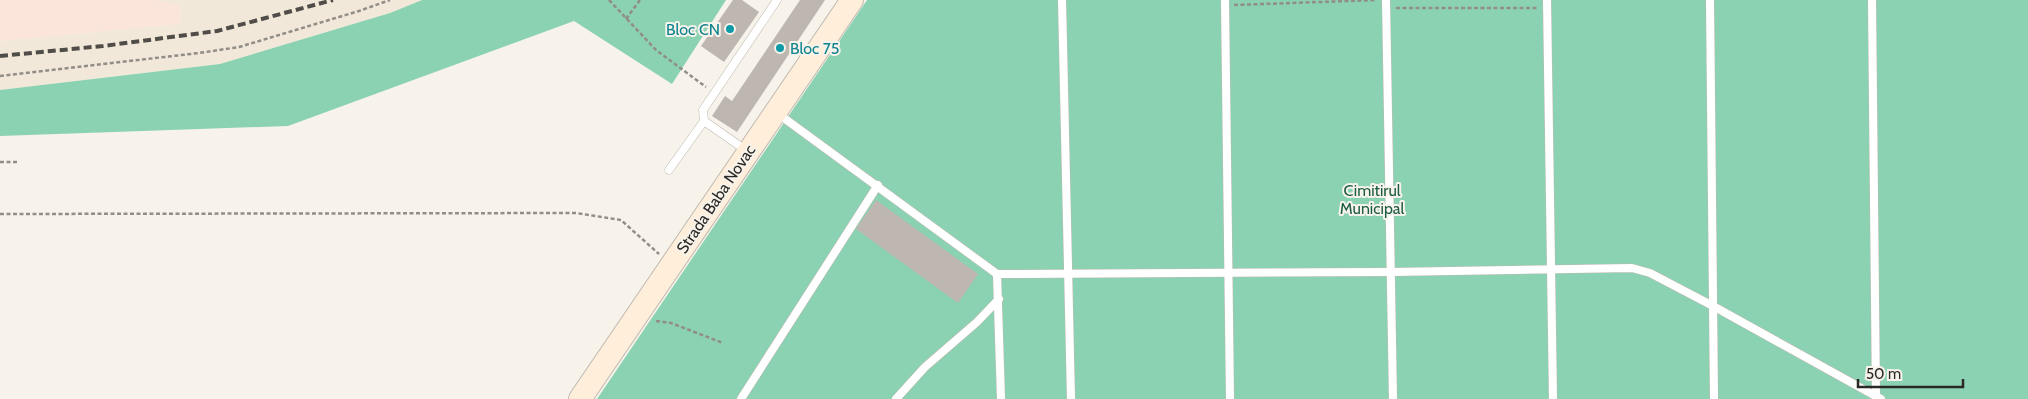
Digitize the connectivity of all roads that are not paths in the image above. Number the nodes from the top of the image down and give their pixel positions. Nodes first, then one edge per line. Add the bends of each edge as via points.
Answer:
1 (777, 0) edge
2 (852, 0) edge
3 (1062, 0) edge
4 (1710, 0) edge
5 (1872, 0) edge
6 (1225, 3) edge
7 (1386, 3) edge
8 (1547, 4) edge
9 (776, 112) junction
10 (704, 121) junction
11 (748, 152) junction
12 (669, 170) dead end
13 (878, 185) junction
14 (1551, 268) junction
15 (1391, 272) junction
16 (1228, 273) junction
17 (997, 274) junction
18 (1068, 275) junction
19 (998, 299) junction
20 (1713, 306) junction
21 (1877, 398) edge
22 (580, 399) edge
23 (740, 399) edge
24 (896, 399) edge
25 (1001, 399) edge
26 (1071, 399) edge
27 (1230, 399) edge
28 (1393, 399) edge
29 (1553, 399) edge
30 (1714, 399) edge

1 - 10 lane via 704,110
2 - 9 main road, Strada Baba Novac
3 - 18 lane
4 - 20 lane
5 - 21 lane
6 - 16 lane
7 - 15 lane
8 - 14 lane
9 - 11 main road, Strada Baba Novac
9 - 13 lane
10 - 11 lane
10 - 12 lane
11 - 22 main road, Strada Baba Novac
13 - 17 lane
13 - 23 lane
14 - 15 lane
14 - 20 lane via 1632,268 1650,273
14 - 29 lane
15 - 16 lane
15 - 28 lane
16 - 18 lane
16 - 27 lane
17 - 18 lane
17 - 19 lane
18 - 26 lane
19 - 24 lane via 977,322 925,367
19 - 25 lane
20 - 21 lane
20 - 30 lane

